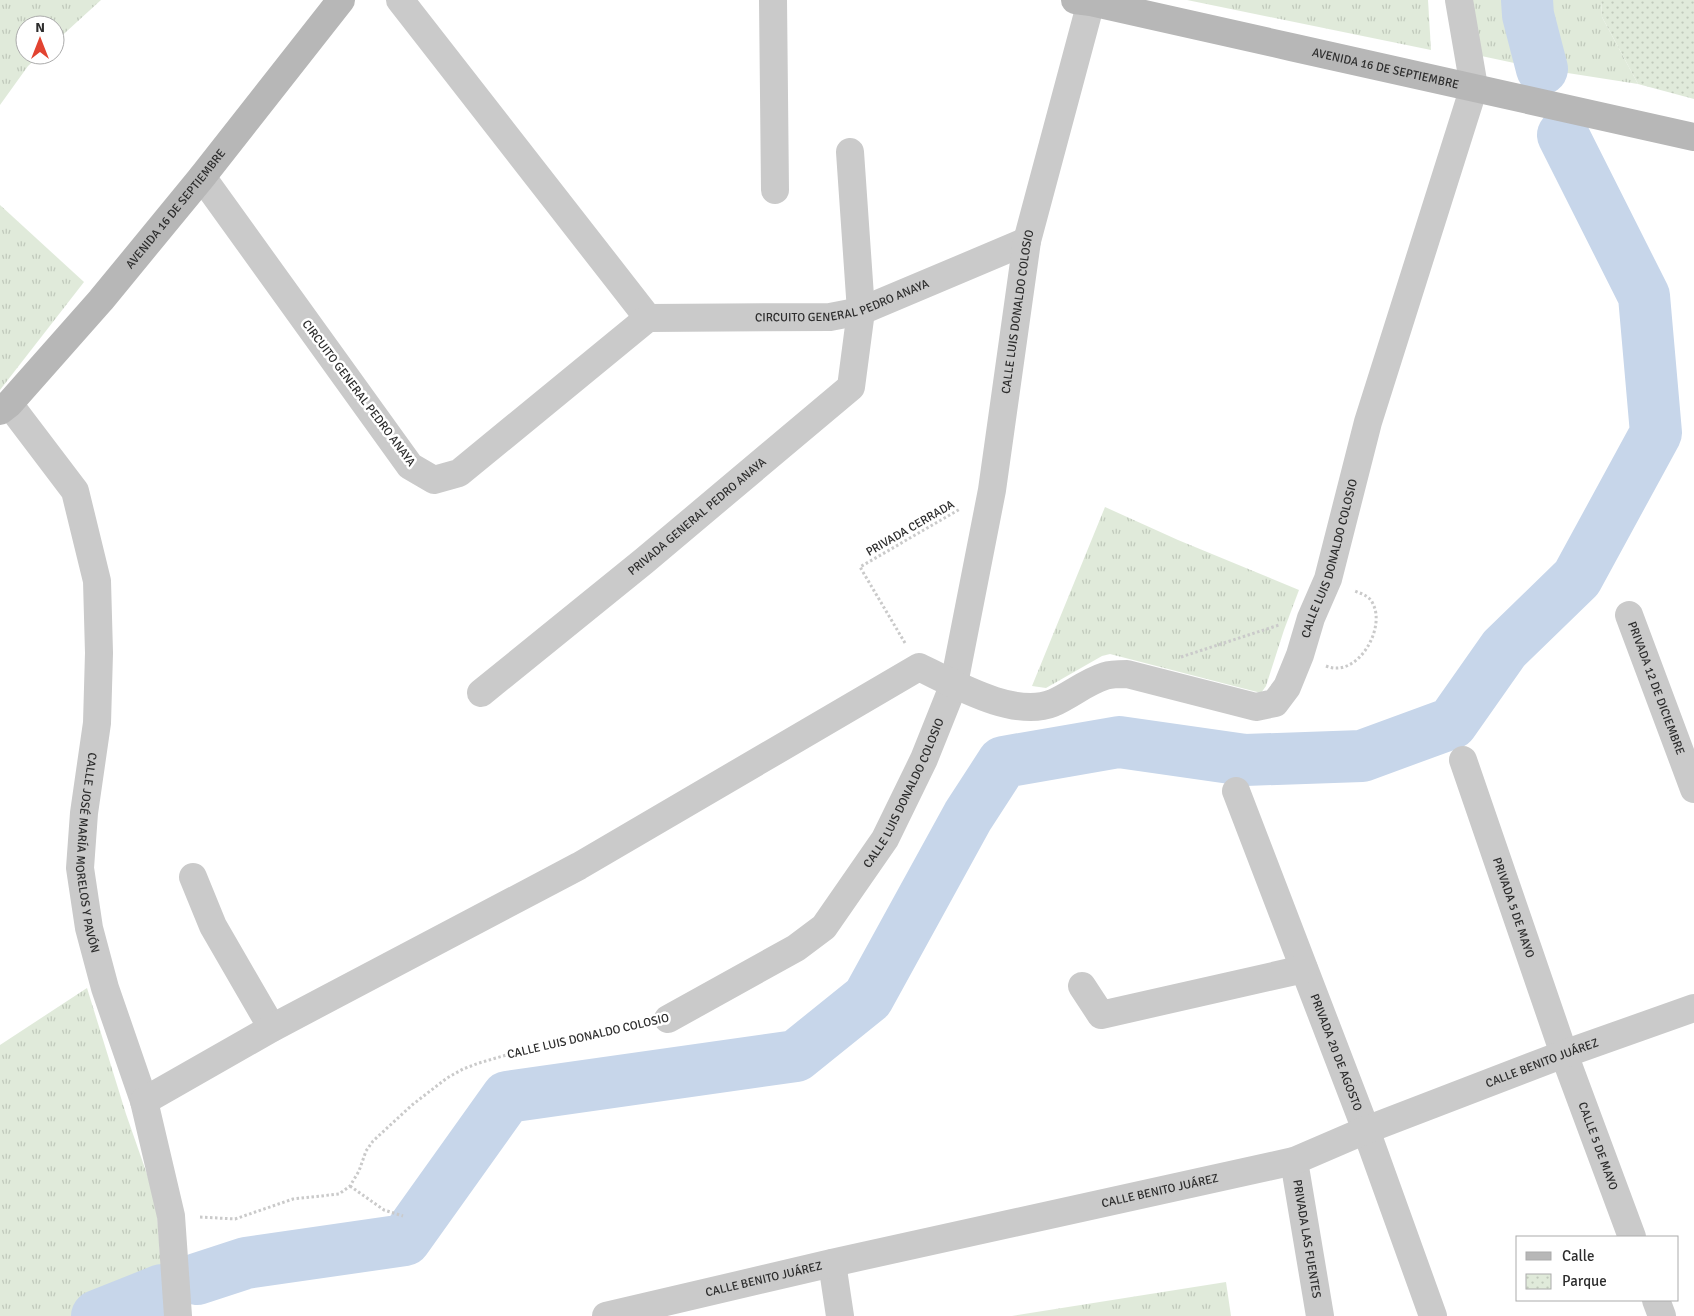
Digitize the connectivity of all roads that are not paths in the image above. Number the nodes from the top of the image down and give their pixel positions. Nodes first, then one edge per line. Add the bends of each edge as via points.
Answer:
1 (341, 0) edge
2 (400, 0) edge
3 (773, 0) edge
4 (1459, 0) edge
5 (1083, 1) edge
6 (1474, 87) junction
7 (1694, 137) edge
8 (850, 152) dead end
9 (202, 177) junction
10 (775, 190) dead end
11 (1027, 241) junction
12 (861, 311) junction
13 (648, 318) junction
14 (4, 408) edge
15 (1629, 615) dead end
16 (954, 684) junction
17 (481, 693) dead end
18 (1463, 760) dead end
19 (1694, 789) edge
20 (1236, 791) dead end
21 (194, 877) dead end
22 (1304, 969) junction
23 (1082, 986) dead end
24 (1694, 1008) edge
25 (668, 1019) road end
26 (272, 1028) junction
27 (1564, 1054) junction
28 (144, 1101) junction
29 (1366, 1130) junction
30 (1294, 1161) junction
31 (1632, 1236) edge
32 (832, 1262) junction
33 (1656, 1301) edge
34 (178, 1316) edge
35 (606, 1316) edge
36 (840, 1316) edge
37 (1320, 1316) edge
38 (1432, 1316) edge
39 (1662, 1316) edge

1 - 9 main road, AVENIDA 16 DE SEPTIEMBRE
2 - 13 street
3 - 10 street
4 - 6 street
5 - 6 main road, AVENIDA 16 DE SEPTIEMBRE
5 - 11 street, CALLE LUIS DONALDO COLOSIO
6 - 7 main road, AVENIDA 16 DE SEPTIEMBRE
6 - 16 street, CALLE LUIS DONALDO COLOSIO via 1368,422 1328,579 1287,687 1275,703 1256,707 1128,674 1106,675 1052,703 1030,708 1003,704
8 - 12 street, PRIVADA GENERAL PEDRO ANAYA
9 - 13 street, CIRCUITO GENERAL PEDRO ANAYA via 410,466 434,480 459,473
9 - 14 main road, AVENIDA 16 DE SEPTIEMBRE via 101,300
11 - 12 street, CIRCUITO GENERAL PEDRO ANAYA
11 - 16 street, CALLE LUIS DONALDO COLOSIO via 992,490
12 - 13 street, CIRCUITO GENERAL PEDRO ANAYA via 830,317
12 - 17 street, PRIVADA GENERAL PEDRO ANAYA via 852,387
14 - 28 street, CALLE JOSÉ MARÍA MORELOS Y PAVÓN via 76,491 97,581 98,723 84,813 80,868 89,928 103,980
15 - 19 street, PRIVADA 12 DE DICIEMBRE
16 - 25 street, CALLE LUIS DONALDO COLOSIO via 924,760 885,840 824,927 796,948
16 - 26 street, CALLE LUIS DONALDO COLOSIO via 920,667 579,866
18 - 27 street, PRIVADA 5 DE MAYO
20 - 22 street, PRIVADA 20 DE AGOSTO
21 - 26 street via 213,926
22 - 23 street via 1101,1015
22 - 29 street, PRIVADA 20 DE AGOSTO
24 - 27 street, CALLE BENITO JUÁREZ
26 - 28 street
27 - 29 street, CALLE BENITO JUÁREZ
27 - 31 street, CALLE 5 DE MAYO
28 - 34 street, CALLE JOSÉ MARÍA MORELOS Y PAVÓN via 171,1216
29 - 30 street, CALLE BENITO JUÁREZ
29 - 38 street, PRIVADA 20 DE AGOSTO
30 - 32 street, CALLE BENITO JUÁREZ
30 - 37 street, PRIVADA LAS FUENTES
32 - 35 street, CALLE BENITO JUÁREZ
32 - 36 street
33 - 39 street

